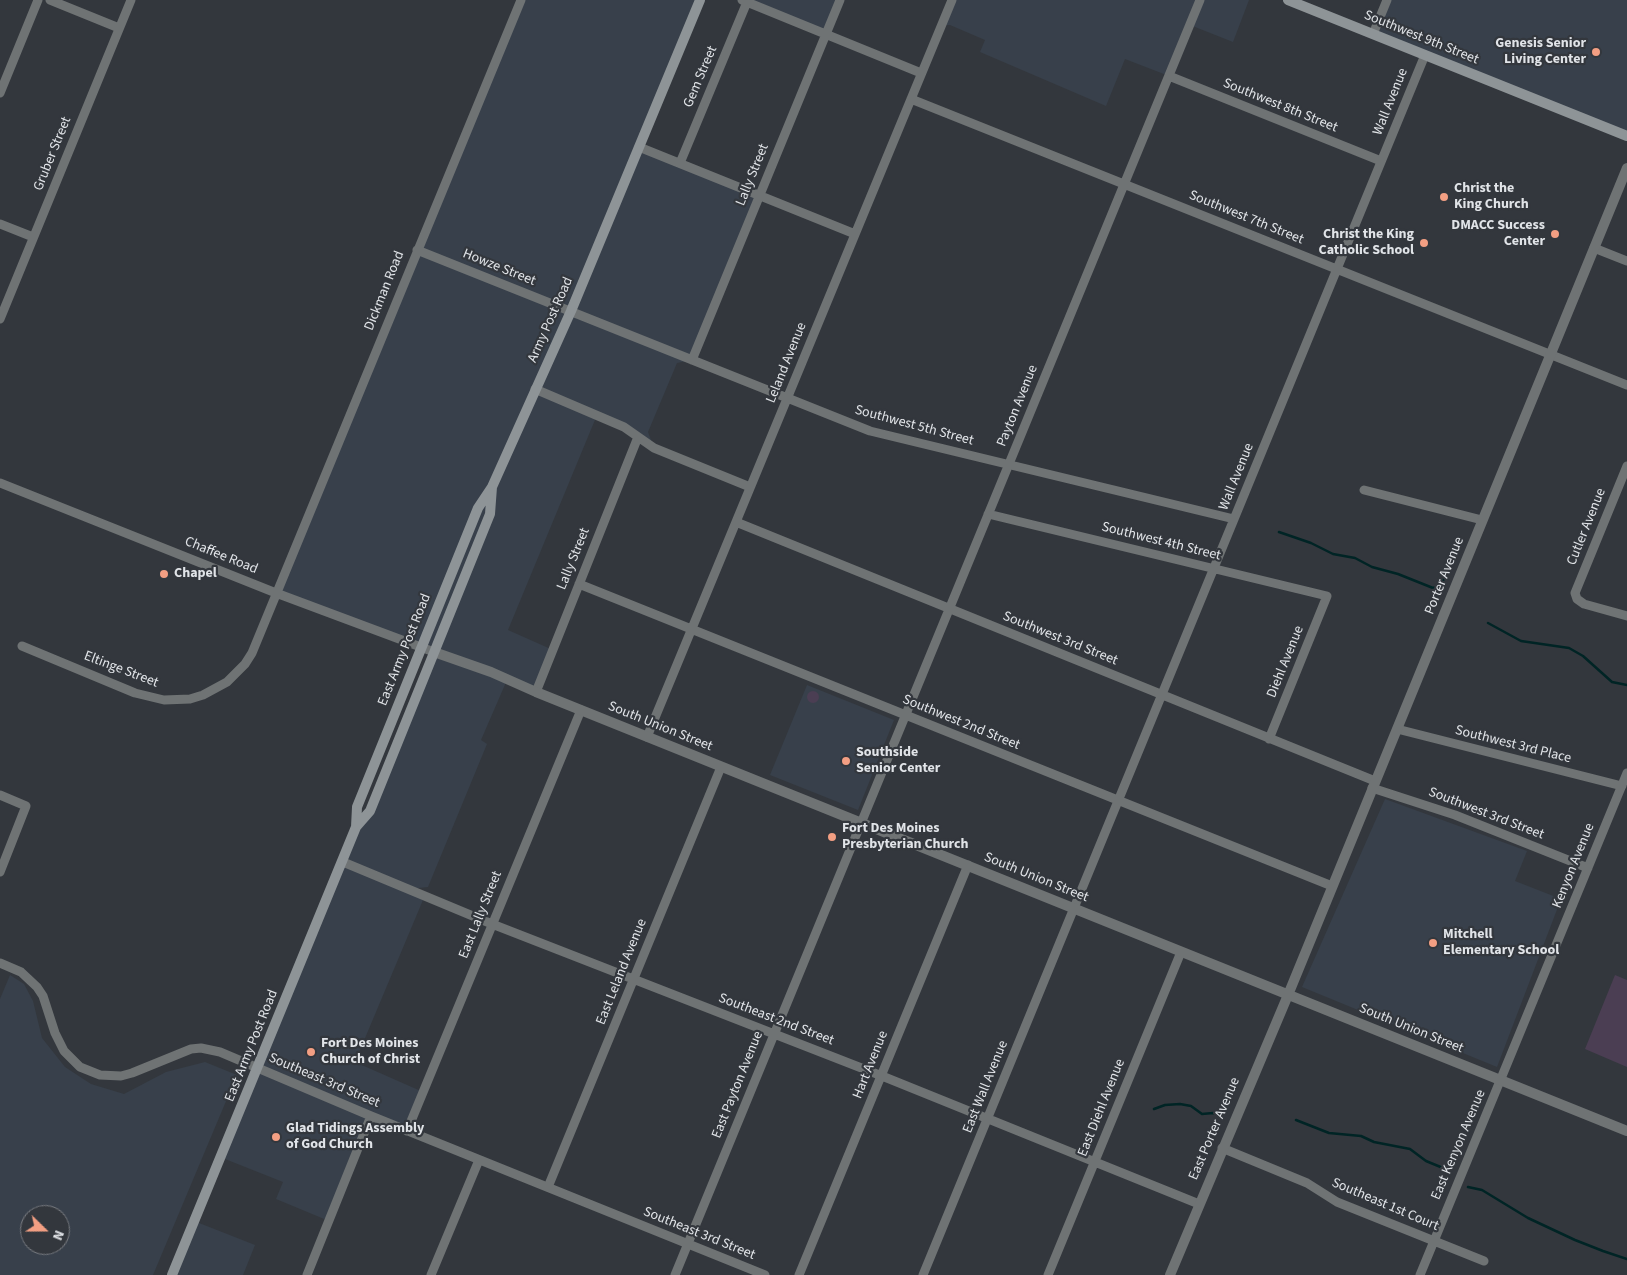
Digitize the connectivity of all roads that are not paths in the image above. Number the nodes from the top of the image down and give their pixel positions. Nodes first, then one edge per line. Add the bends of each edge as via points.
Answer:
1 (38, 0) edge
2 (50, 0) edge
3 (131, 0) edge
4 (521, 0) edge
5 (700, 0) edge
6 (840, 0) edge
7 (952, 0) edge
8 (1200, 0) edge
9 (1288, 0) edge
10 (1387, 0) edge
11 (745, 1) edge
12 (119, 28) junction
13 (826, 34) junction
14 (1373, 34) junction
15 (1425, 55) junction
16 (922, 73) junction
17 (1169, 76) junction
18 (0, 93) edge
19 (911, 99) junction
20 (1627, 136) edge
21 (638, 147) junction
22 (1382, 161) junction
23 (680, 163) junction
24 (1627, 168) edge
25 (1124, 184) junction
26 (759, 196) junction
27 (0, 224) edge
28 (855, 234) junction
29 (34, 237) junction
30 (1594, 248) junction
31 (417, 250) junction
32 (1627, 261) edge
33 (1337, 269) junction
34 (571, 311) junction
35 (0, 319) edge
36 (1550, 354) junction
37 (692, 360) junction
38 (1627, 385) edge
39 (536, 389) junction
40 (787, 398) junction
41 (638, 437) junction
42 (1008, 464) junction
43 (1627, 466) edge
44 (0, 482) edge
45 (492, 486) junction
46 (750, 487) junction
47 (1364, 490) dead end
48 (988, 514) junction
49 (1234, 520) junction
50 (1482, 520) junction
51 (736, 522) junction
52 (1214, 569) junction
53 (579, 584) junction
54 (276, 592) junction
55 (1327, 596) joint
56 (949, 609) junction
57 (1627, 616) edge
58 (691, 630) junction
59 (22, 646) dead end
60 (421, 647) junction
61 (434, 652) junction
62 (536, 692) junction
63 (1162, 695) junction
64 (581, 710) junction
65 (905, 715) junction
66 (1397, 730) junction
67 (647, 737) junction
68 (1269, 739) junction
69 (721, 766) junction
70 (1627, 774) edge
71 (1374, 785) junction
72 (1622, 786) junction
73 (0, 795) edge
74 (1119, 801) junction
75 (861, 823) junction
76 (356, 827) junction
77 (343, 862) junction
78 (968, 865) junction
79 (1588, 868) junction
80 (0, 872) edge
81 (1332, 886) junction
82 (1075, 909) junction
83 (492, 924) junction
84 (1181, 952) junction
85 (0, 963) edge
86 (633, 980) junction
87 (1288, 994) junction
88 (774, 1034) junction
89 (258, 1068) junction
90 (882, 1076) junction
91 (1501, 1080) junction
92 (371, 1116) junction
93 (988, 1119) junction
94 (407, 1131) junction
95 (1627, 1131) edge
96 (1222, 1148) junction
97 (479, 1160) junction
98 (1094, 1163) junction
99 (548, 1187) junction
100 (1199, 1204) junction
101 (1434, 1241) junction
102 (688, 1244) junction
103 (1484, 1261) dead end
104 (172, 1275) edge
105 (307, 1275) edge
106 (431, 1275) edge
107 (675, 1275) edge
108 (765, 1275) edge
109 (799, 1275) edge
110 (923, 1275) edge
111 (1048, 1275) edge
112 (1170, 1275) edge
113 (1420, 1275) edge

1 - 18 street
2 - 12 street
3 - 12 street, Gruber Street
4 - 31 street, Dickman Road
5 - 21 main road, Army Post Road
6 - 13 street, Lally Street
7 - 16 street, Leland Avenue
8 - 17 street, Payton Avenue
9 - 14 main road, Southwest 9th Street
10 - 14 street
11 - 13 street
11 - 23 street, Gem Street
12 - 29 street, Gruber Street
13 - 16 street
13 - 26 street, Lally Street
14 - 15 main road, Southwest 9th Street
15 - 20 main road, Southwest 9th Street
15 - 22 street, Wall Avenue
16 - 19 street, Leland Avenue
17 - 22 street, Southwest 8th Street
17 - 25 street, Payton Avenue
19 - 25 street, Southwest 7th Street
19 - 28 street, Leland Avenue
21 - 23 street
21 - 34 main road, Army Post Road
22 - 33 street, Wall Avenue
23 - 26 street
24 - 30 street, Porter Avenue
25 - 33 street, Southwest 7th Street
25 - 42 street, Payton Avenue
26 - 28 street
26 - 37 street, Lally Street
27 - 29 street
28 - 40 street, Leland Avenue
29 - 35 street, Gruber Street
30 - 32 street
30 - 36 street, Porter Avenue
31 - 34 street, Howze Street
31 - 54 street, Dickman Road
33 - 36 street, Southwest 7th Street
33 - 49 street, Wall Avenue
34 - 37 street, Southwest 5th Street
34 - 39 main road, Army Post Road
36 - 38 street, Southwest 7th Street
36 - 50 street, Porter Avenue
37 - 40 street, Southwest 5th Street
39 - 41 street via 624,427
39 - 45 main road, Army Post Road
40 - 42 street, Southwest 5th Street via 870,431
40 - 46 street, Leland Avenue
41 - 46 street via 654,448
41 - 53 street, Lally Street
42 - 48 street, Payton Avenue
42 - 49 street, Southwest 5th Street
43 - 57 street, Cutler Avenue via 1577,589 1576,599
44 - 54 street, Chaffee Road
45 - 60 main road, East Army Post Road via 478,508
45 - 61 main road, Army Post Road via 490,514
46 - 51 street, Leland Avenue
47 - 50 street
48 - 52 street, Southwest 4th Street
48 - 56 street, Payton Avenue
49 - 52 street, Wall Avenue
50 - 66 street, Porter Avenue
51 - 56 street, Southwest 3rd Street
51 - 58 street, Leland Avenue
52 - 55 street, Southwest 4th Street
52 - 63 street, Wall Avenue
53 - 58 street, Southwest 2nd Street
53 - 62 street, Lally Street
54 - 59 street, Eltinge Street via 252,653 244,664 227,682 190,699 150,698
54 - 60 street, Chaffee Road
55 - 68 street, Diehl Avenue
56 - 63 street, Southwest 3rd Street
56 - 65 street, Payton Avenue
58 - 65 street, Southwest 2nd Street
58 - 67 street, Leland Avenue
60 - 61 street, Chaffee Road
60 - 76 main road, East Army Post Road via 357,807
61 - 62 street, South Union Street
61 - 76 main road, East Army Post Road via 370,811
62 - 64 street, South Union Street
63 - 68 street, Southwest 3rd Street
63 - 74 street, Wall Avenue
64 - 67 street, South Union Street
64 - 83 street, East Lally Street
65 - 74 street, Southwest 2nd Street
65 - 75 street, Payton Avenue
66 - 71 street, Porter Avenue
66 - 72 street, Southwest 3rd Place
67 - 69 street, South Union Street
68 - 71 street, Southwest 3rd Street
69 - 75 street, South Union Street
69 - 86 street, East Leland Avenue
70 - 72 street, Kenyon Avenue
71 - 79 street, Southwest 3rd Street
71 - 81 street, Porter Avenue
72 - 79 street, Kenyon Avenue
73 - 80 street via 26,806
74 - 81 street, Southwest 2nd Street
74 - 82 street, Wall Avenue
75 - 78 street, South Union Street
75 - 88 street, East Payton Avenue
76 - 77 main road, East Army Post Road
77 - 83 street, Southeast 2nd Street
77 - 89 main road, East Army Post Road
78 - 82 street, South Union Street
78 - 90 street, Hart Avenue
79 - 91 street, Kenyon Avenue
81 - 87 street, Porter Avenue
82 - 84 street, South Union Street
82 - 93 street, East Wall Avenue
83 - 86 street, Southeast 2nd Street
83 - 94 street, East Lally Street
84 - 87 street, South Union Street
84 - 98 street, East Diehl Avenue
85 - 89 street, Southeast 3rd Street via 21,972 37,987 64,1052 90,1071 122,1076 179,1053 201,1048 220,1052
86 - 88 street, Southeast 2nd Street
86 - 99 street, East Leland Avenue
87 - 91 street, South Union Street
87 - 96 street, East Porter Avenue
88 - 90 street, Southeast 2nd Street
88 - 102 street, East Payton Avenue
89 - 92 street, Southeast 3rd Street
89 - 104 main road, East Army Post Road
90 - 93 street, Southeast 2nd Street
90 - 109 street, Hart Avenue
91 - 95 street, South Union Street
91 - 101 street, East Kenyon Avenue
92 - 94 street, Southeast 3rd Street
92 - 105 street
93 - 98 street, Southeast 2nd Street
93 - 110 street, East Wall Avenue
94 - 97 street, Southeast 3rd Street
96 - 100 street, East Porter Avenue
96 - 101 street, Southeast 1st Court via 1308,1184 1336,1202
97 - 99 street, Southeast 3rd Street
97 - 106 street
98 - 100 street, Southeast 2nd Street
98 - 111 street, East Diehl Avenue
99 - 102 street, Southeast 3rd Street
100 - 112 street, East Porter Avenue
101 - 103 street, Southeast 1st Court
101 - 113 street, East Kenyon Avenue
102 - 107 street, East Payton Avenue
102 - 108 street, Southeast 3rd Street

